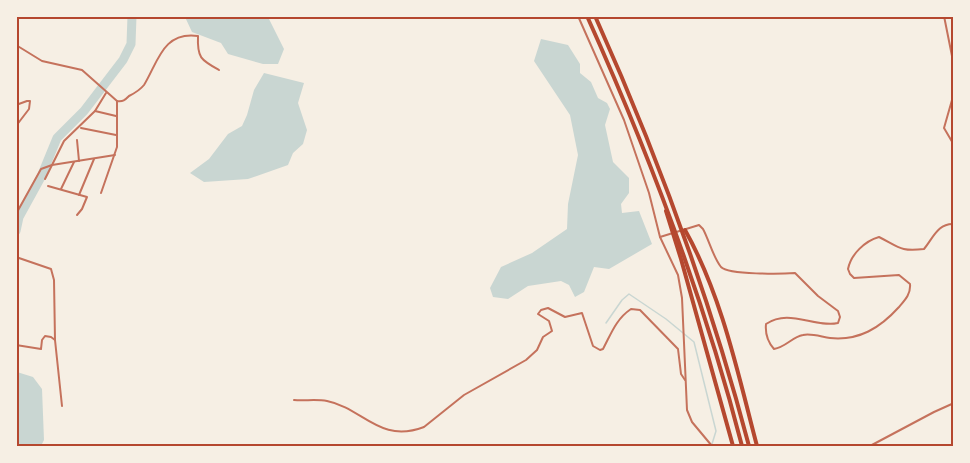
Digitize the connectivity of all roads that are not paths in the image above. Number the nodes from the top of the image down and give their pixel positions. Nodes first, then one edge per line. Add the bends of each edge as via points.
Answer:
1 (578, 16) edge
2 (587, 16) edge
3 (595, 16) edge
4 (944, 16) edge
5 (16, 45) edge
6 (954, 66) edge
7 (219, 70) dead end
8 (106, 93) junction
9 (954, 93) edge
10 (117, 102) junction
11 (16, 105) edge
12 (95, 111) junction
13 (117, 116) junction
14 (16, 126) edge
15 (79, 128) junction
16 (116, 135) junction
17 (77, 140) dead end
18 (954, 145) edge
19 (115, 155) junction
20 (94, 159) junction
21 (79, 161) junction
22 (74, 162) junction
23 (650, 163) junction
24 (52, 165) junction
25 (45, 180) dead end
26 (48, 186) dead end
27 (61, 189) junction
28 (101, 194) dead end
29 (79, 195) junction
30 (16, 214) edge
31 (77, 215) dead end
32 (679, 219) junction
33 (954, 224) edge
34 (662, 236) junction
35 (16, 257) edge
36 (55, 340) junction
37 (16, 345) edge
38 (954, 361) edge
39 (954, 366) edge
40 (686, 380) junction
41 (294, 400) dead end
42 (954, 403) edge
43 (62, 406) dead end
44 (712, 447) edge
45 (733, 447) edge
46 (742, 447) edge
47 (749, 447) edge
48 (757, 447) edge
49 (854, 447) edge
50 (863, 447) edge
51 (870, 447) edge

1 - 34 street via 624,120
2 - 23 highway
3 - 32 highway
4 - 6 street
5 - 8 street via 42,61 82,70
7 - 10 street via 202,60 197,51 198,36 179,38 162,50 143,86
8 - 10 street
8 - 12 street
9 - 18 street via 944,128
10 - 13 street
11 - 14 street via 30,102
12 - 13 street
12 - 15 street
13 - 16 street
15 - 16 street
15 - 24 street via 64,141
16 - 19 street
17 - 21 street
19 - 20 street
19 - 28 street
20 - 21 street
20 - 29 street
21 - 22 street
22 - 24 street
22 - 27 street
23 - 45 highway
23 - 46 highway via 699,298
24 - 25 street
24 - 30 street via 41,169
26 - 27 street
27 - 29 street
29 - 31 street via 87,197
32 - 47 highway
32 - 48 highway via 698,253 721,316
33 - 34 street via 943,225 924,249 901,249 879,237 866,242 857,252 848,269 854,278 900,275 910,284 907,298 873,330 842,339 804,335 774,348 765,333 766,324 772,320 786,317 828,325 838,323 838,311 795,273 726,270 699,225
34 - 40 street via 678,275 682,298
35 - 36 street via 51,269
36 - 37 street via 45,336 41,349
36 - 43 street
38 - 39 street
40 - 41 street via 681,374 678,349 640,310 631,309 619,320 600,350 593,346 582,314 565,317 544,308 538,314 549,321 552,331 543,337 533,354 464,395 417,430 382,429 327,401
40 - 44 street via 687,410
42 - 51 street
49 - 50 street

